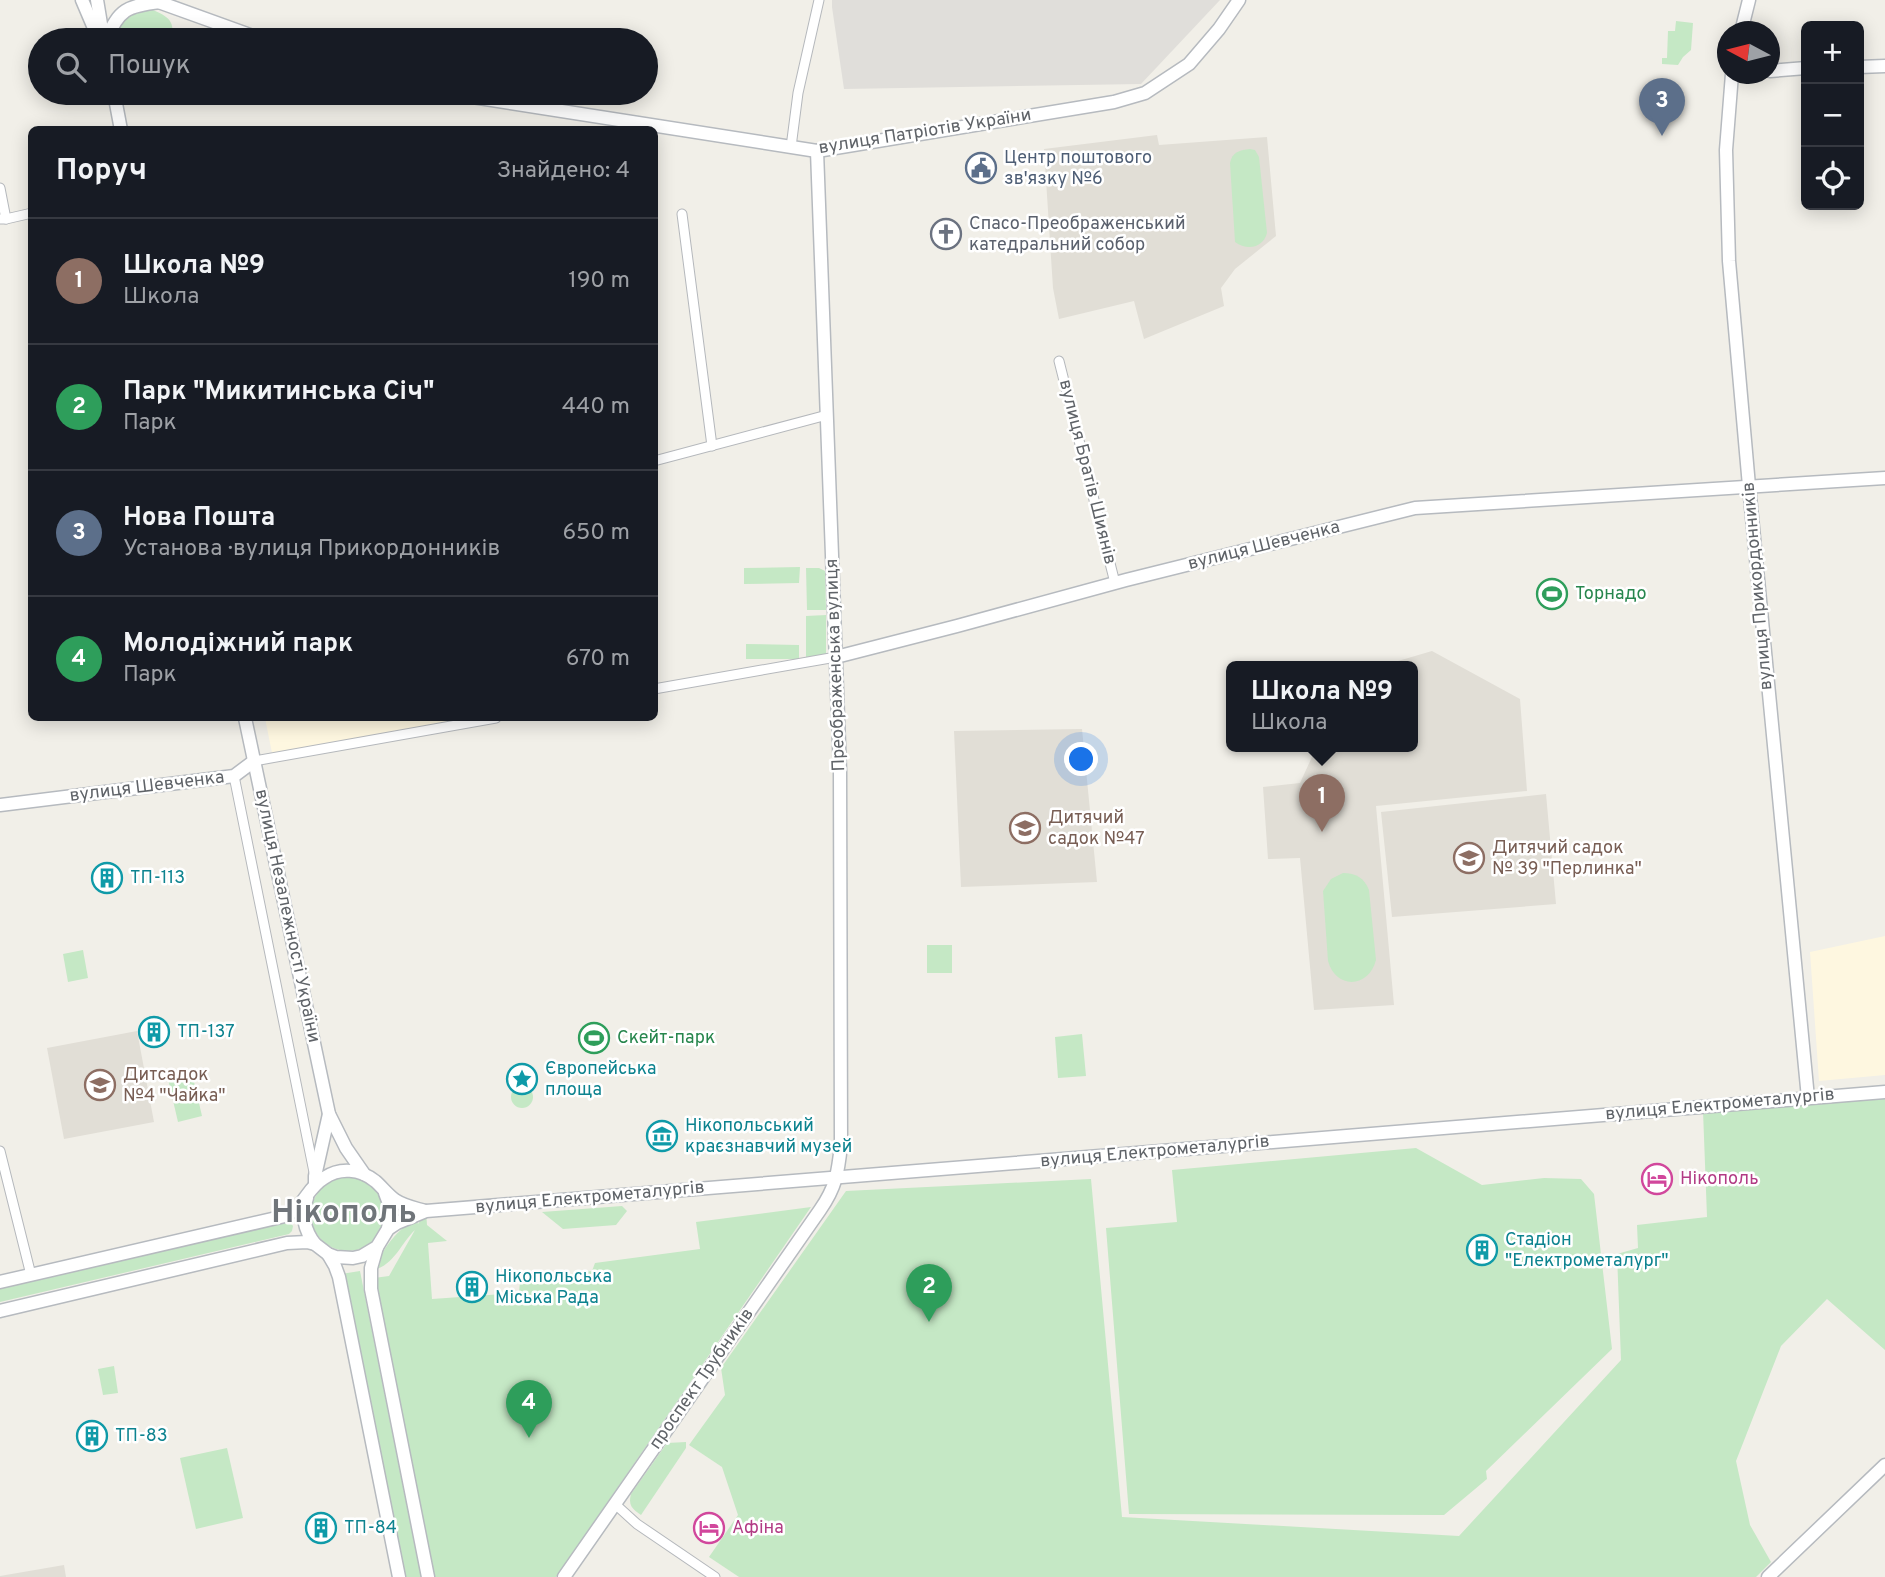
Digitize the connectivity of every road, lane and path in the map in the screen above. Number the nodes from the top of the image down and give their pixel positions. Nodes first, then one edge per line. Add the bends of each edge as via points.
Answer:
1 (82, 0) edge
2 (97, 0) edge
3 (819, 0) edge
4 (1239, 0) edge
5 (1749, 0) edge
6 (157, 1) edge
7 (1744, 21) edge
8 (97, 28) edge
9 (101, 28) edge
10 (110, 28) edge
11 (231, 28) edge
12 (1885, 66) edge
13 (1864, 67) edge
14 (1801, 68) edge
15 (1780, 70) edge
16 (1731, 84) edge
17 (116, 105) edge
18 (523, 105) edge
19 (120, 126) edge
20 (657, 126) edge
21 (658, 126) edge
22 (791, 147) junction
23 (817, 151) junction
24 (0, 188) edge
25 (28, 214) edge
26 (682, 214) dead end
27 (3, 219) edge
28 (1059, 361) dead end
29 (827, 415) junction
30 (712, 446) junction
31 (658, 460) edge
32 (1885, 478) edge
33 (1749, 486) junction
34 (1115, 583) junction
35 (836, 657) junction
36 (658, 688) edge
37 (246, 721) edge
38 (479, 721) edge
39 (254, 761) junction
40 (234, 775) junction
41 (0, 805) edge
42 (1885, 1092) edge
43 (1808, 1098) junction
44 (329, 1114) junction
45 (0, 1152) edge
46 (364, 1174) junction
47 (837, 1178) junction
48 (315, 1180) junction
49 (385, 1192) junction
50 (307, 1198) junction
51 (426, 1211) junction
52 (388, 1229) junction
53 (315, 1244) junction
54 (377, 1247) junction
55 (328, 1254) junction
56 (31, 1275) junction
57 (0, 1282) edge
58 (0, 1311) edge
59 (1885, 1465) edge
60 (615, 1504) junction
61 (398, 1577) edge
62 (428, 1577) edge
63 (564, 1577) edge
64 (715, 1577) edge
65 (1768, 1577) edge

1 - 8 main road
2 - 9 main road
3 - 22 street
4 - 23 main road, вулиця Патріотів України via 1189,64 1145,93
5 - 7 main road
6 - 10 main road via 134,5
6 - 11 main road
12 - 13 main road
14 - 15 main road
16 - 33 main road, вулиця Прикордонників via 1726,150 1729,261
17 - 19 main road
18 - 20 main road, вулиця Патріотів України
21 - 22 main road, вулиця Патріотів України
22 - 23 main road, вулиця Патріотів України
23 - 29 main road, Преображенська вулиця
24 - 27 street
25 - 27 street
26 - 30 street
28 - 34 street, вулиця Братів Шиянів
29 - 30 street
29 - 35 main road, Преображенська вулиця
30 - 31 street
32 - 33 main road, вулиця Шевченка
33 - 34 main road, вулиця Шевченка via 1415,508
33 - 43 main road, вулиця Прикордонників
34 - 35 main road, вулиця Шевченка
35 - 36 street, вулиця Шевченка
35 - 47 main road, Преображенська вулиця via 841,1133
37 - 39 main road, вулиця Незалежності України
38 - 39 street, вулиця Шевченка
39 - 40 main road, вулиця Шевченка
39 - 44 main road, вулиця Незалежності України
40 - 41 main road, вулиця Шевченка
40 - 48 street
42 - 43 main road, вулиця Електрометалургів
43 - 47 main road, вулиця Електрометалургів
44 - 46 main road, вулиця Електрометалургів
44 - 48 main road
45 - 56 street
46 - 48 main road via 338,1171
46 - 49 main road, вулиця Електрометалургів
47 - 51 main road, вулиця Електрометалургів
47 - 60 main road, проспект Трубників via 828,1198
48 - 50 main road
49 - 51 main road, вулиця Електрометалургів via 397,1202
49 - 52 main road via 391,1209
50 - 53 main road via 304,1222
50 - 56 main road via 281,1217
51 - 52 main road, вулиця Електрометалургів
52 - 54 main road
53 - 55 main road
53 - 58 main road via 281,1244
54 - 55 main road via 353,1258
54 - 62 main road via 371,1289
55 - 61 main road via 339,1277
56 - 57 main road
59 - 65 main road
60 - 63 main road, проспект Трубників
60 - 64 street

